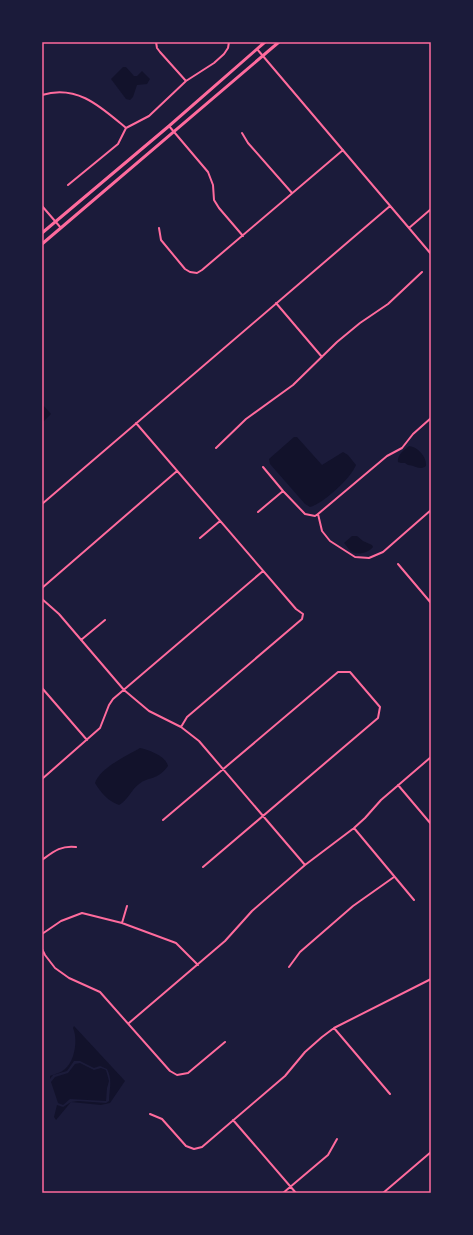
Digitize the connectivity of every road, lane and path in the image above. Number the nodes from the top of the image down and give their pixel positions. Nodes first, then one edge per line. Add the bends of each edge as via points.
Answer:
1 (156, 42) edge
2 (229, 42) edge
3 (265, 42) edge
4 (279, 42) edge
5 (257, 49) junction
6 (263, 56) junction
7 (186, 81) junction
8 (42, 95) edge
9 (169, 126) junction
10 (126, 128) junction
11 (175, 132) junction
12 (242, 133) dead end
13 (343, 150) junction
14 (68, 185) dead end
15 (292, 193) junction
16 (42, 206) edge
17 (390, 206) junction
18 (431, 209) edge
19 (56, 221) junction
20 (61, 228) junction
21 (159, 228) dead end
22 (409, 228) junction
23 (42, 233) edge
24 (243, 236) junction
25 (42, 244) edge
26 (431, 254) edge
27 (422, 272) dead end
28 (276, 303) junction
29 (322, 357) junction
30 (431, 418) edge
31 (136, 423) junction
32 (216, 448) dead end
33 (263, 467) dead end
34 (178, 471) junction
35 (283, 491) junction
36 (42, 504) edge
37 (431, 510) edge
38 (258, 512) dead end
39 (318, 514) junction
40 (220, 521) junction
41 (200, 538) dead end
42 (398, 564) dead end
43 (263, 571) junction
44 (42, 588) edge
45 (42, 600) edge
46 (431, 603) edge
47 (105, 620) dead end
48 (82, 640) junction
49 (42, 688) edge
50 (124, 690) junction
51 (181, 727) junction
52 (87, 740) junction
53 (431, 757) edge
54 (224, 769) junction
55 (42, 779) edge
56 (398, 785) junction
57 (264, 816) junction
58 (163, 820) dead end
59 (431, 824) edge
60 (354, 828) junction
61 (76, 847) dead end
62 (42, 860) edge
63 (305, 865) junction
64 (203, 868) dead end
65 (394, 877) junction
66 (414, 900) dead end
67 (127, 906) dead end
68 (122, 923) junction
69 (42, 934) edge
70 (42, 949) edge
71 (198, 965) junction
72 (289, 967) dead end
73 (431, 979) edge
74 (129, 1023) junction
75 (334, 1028) junction
76 (225, 1042) dead end
77 (390, 1094) dead end
78 (150, 1114) dead end
79 (233, 1120) junction
80 (337, 1139) dead end
81 (431, 1152) edge
82 (290, 1187) junction
83 (282, 1193) edge
84 (296, 1193) edge
85 (382, 1193) edge

1 - 7 street via 160,52
2 - 7 street via 224,54
3 - 5 main road
4 - 6 main road
5 - 6 street
5 - 9 main road
6 - 11 main road
6 - 13 street
7 - 10 street via 149,116
8 - 10 street via 65,92 81,96 99,105
9 - 11 street
9 - 19 main road
10 - 14 street via 118,144
11 - 20 main road
11 - 24 street via 208,172 218,208
12 - 15 street
13 - 15 street
13 - 17 street
15 - 24 street
16 - 19 street
17 - 22 street
17 - 28 street
18 - 22 street
19 - 20 street
19 - 23 main road
20 - 25 main road
21 - 24 street via 161,240 185,269 196,273
22 - 26 street
27 - 29 street via 396,297 351,330
28 - 29 street
28 - 31 street
29 - 32 street via 293,385 246,419
30 - 39 street via 402,448 387,456
31 - 34 street
31 - 36 street
33 - 35 street
34 - 40 street
34 - 44 street
35 - 38 street
35 - 39 street via 304,514
37 - 39 street via 382,552 369,558 355,557 330,541 322,531
40 - 41 street
40 - 43 street
42 - 46 street
43 - 50 street
43 - 51 street via 303,614 302,618 187,717
45 - 48 street via 59,614
47 - 48 street
48 - 50 street
49 - 52 street
50 - 51 street via 149,711
50 - 52 street via 109,705 100,728
51 - 54 street via 199,741
52 - 55 street
53 - 56 street
54 - 57 street
54 - 57 street via 338,672 350,672 375,701 380,707 378,718
54 - 58 street
56 - 59 street
56 - 60 street
57 - 63 street
57 - 64 street
60 - 63 street
60 - 65 street
61 - 62 street via 58,849
63 - 71 street via 252,911 225,941
65 - 66 street
65 - 72 street via 353,906 300,952
67 - 68 street
68 - 69 street via 82,913 61,921
68 - 71 street via 176,943
70 - 74 street via 55,968 69,978 100,992
71 - 74 street
73 - 75 street
74 - 76 street via 170,1071 177,1075 188,1073
75 - 77 street
75 - 79 street via 305,1052 285,1076
78 - 79 street via 162,1119 186,1146 194,1149 202,1147
79 - 82 street
80 - 82 street via 328,1155
81 - 85 street
82 - 83 street
82 - 84 street

